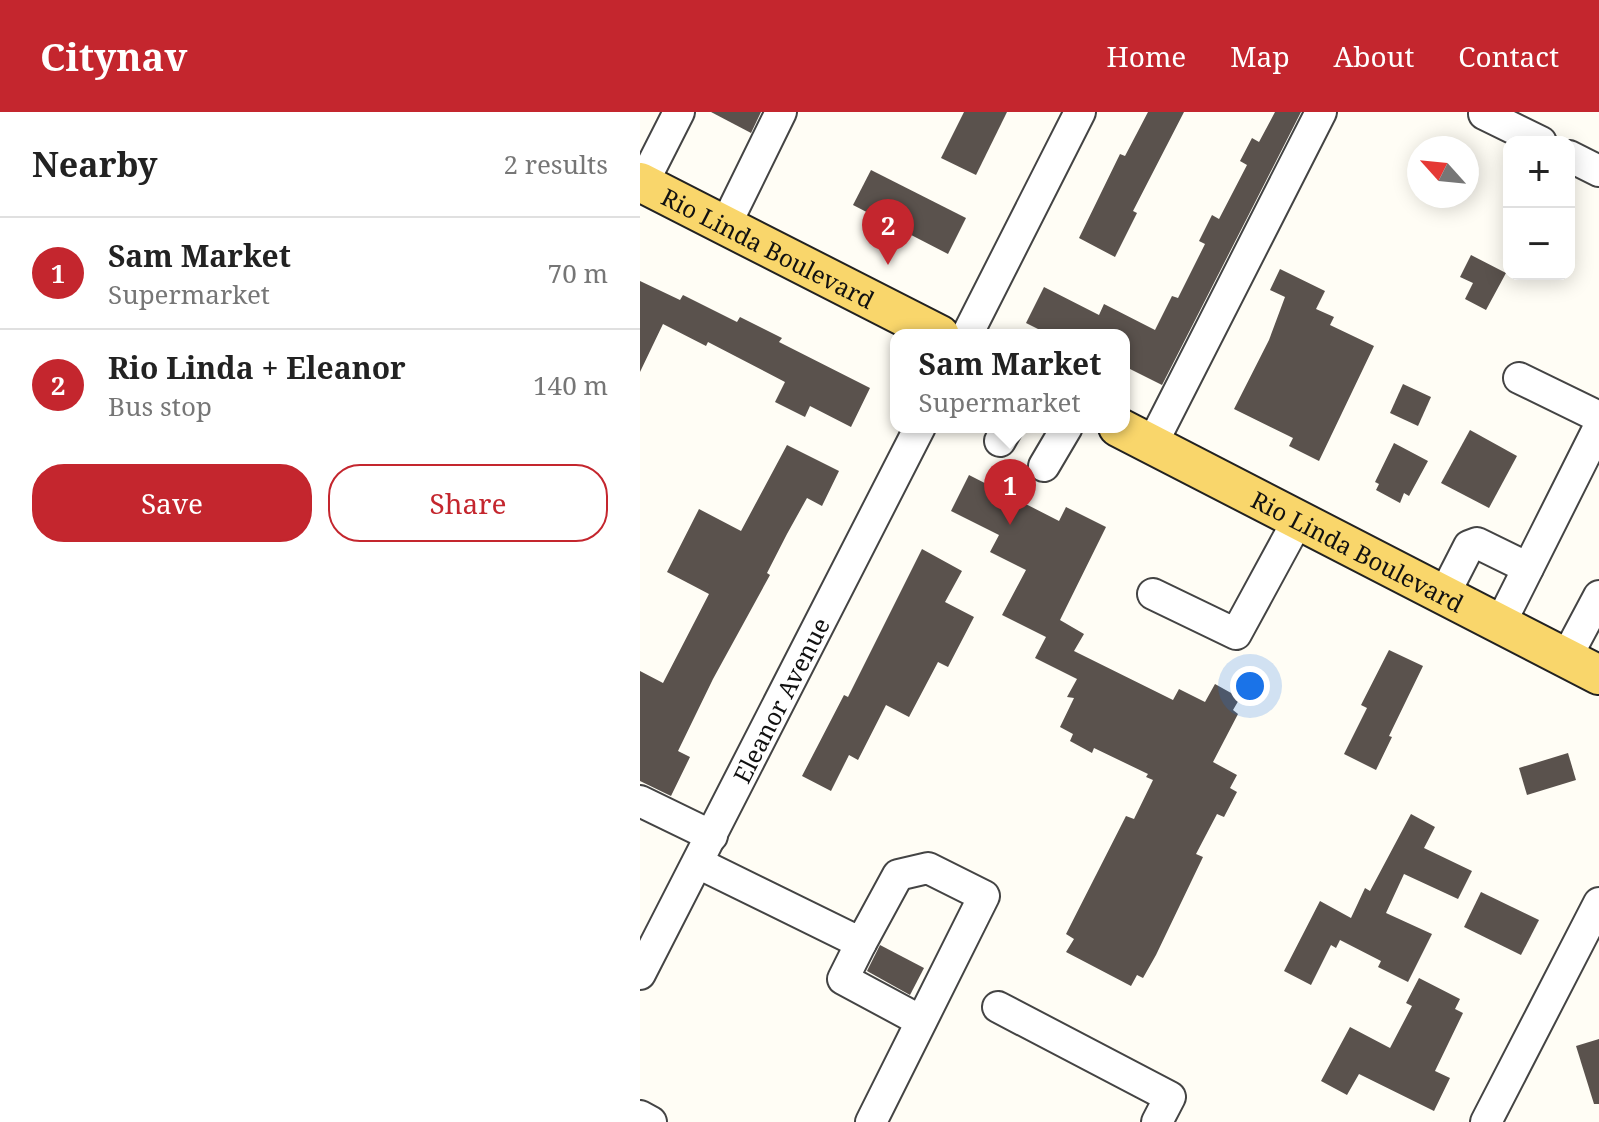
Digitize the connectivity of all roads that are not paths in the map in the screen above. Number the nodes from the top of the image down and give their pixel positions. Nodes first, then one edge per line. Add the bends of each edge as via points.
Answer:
1 (679, 112) edge
2 (781, 112) edge
3 (1080, 112) edge
4 (1321, 112) edge
5 (1484, 114) dead end
6 (1529, 136) edge
7 (1575, 159) edge
8 (1599, 171) edge
9 (641, 183) edge
10 (725, 226) junction
11 (928, 329) edge
12 (970, 329) edge
13 (1519, 378) dead end
14 (1599, 426) edge
15 (917, 433) edge
16 (1063, 433) edge
17 (1130, 433) edge
18 (1152, 444) junction
19 (1044, 466) dead end
20 (1298, 520) junction
21 (1528, 568) junction
22 (1153, 594) dead end
23 (1444, 595) junction
24 (1599, 596) edge
25 (1500, 624) junction
26 (1566, 658) junction
27 (1599, 675) edge
28 (640, 801) edge
29 (712, 836) junction
30 (698, 863) junction
31 (1599, 903) edge
32 (861, 943) junction
33 (640, 974) edge
34 (998, 1007) dead end
35 (921, 1021) junction
36 (640, 1116) edge
37 (651, 1122) edge
38 (871, 1122) edge
39 (1157, 1122) edge
40 (1486, 1122) edge

1 - 9 street
2 - 10 street
3 - 12 street
4 - 18 street
5 - 6 street
7 - 8 street
9 - 10 main road, Rio Linda Boulevard
10 - 11 main road, Rio Linda Boulevard
13 - 14 street via 1597,416
14 - 21 street
15 - 29 street, Eleanor Avenue
16 - 19 street
17 - 18 main road, Rio Linda Boulevard
18 - 20 main road, Rio Linda Boulevard
20 - 22 street via 1236,634
20 - 23 main road, Rio Linda Boulevard
21 - 23 street via 1477,543 1469,546
21 - 25 street
23 - 25 main road, Rio Linda Boulevard
24 - 26 street
25 - 26 main road, Rio Linda Boulevard
26 - 27 main road, Rio Linda Boulevard
28 - 29 street
29 - 30 street, Eleanor Avenue
30 - 32 street
30 - 33 street, Eleanor Avenue
31 - 40 street
32 - 35 street via 843,979
32 - 35 street via 898,875 928,868 984,896
34 - 39 street via 1170,1097
35 - 38 street
36 - 37 street

